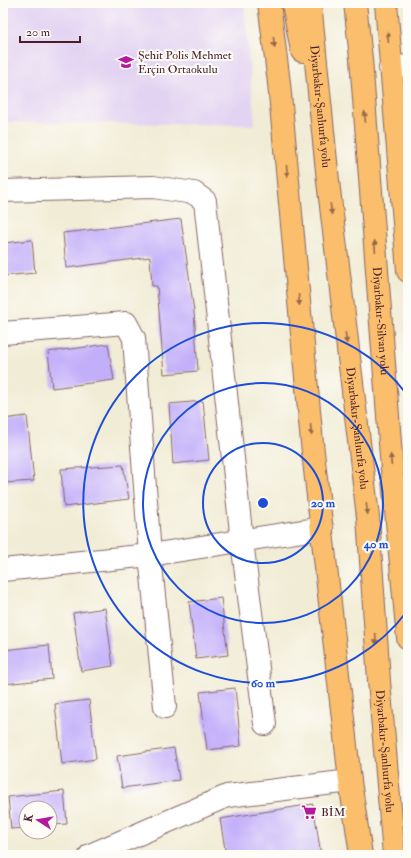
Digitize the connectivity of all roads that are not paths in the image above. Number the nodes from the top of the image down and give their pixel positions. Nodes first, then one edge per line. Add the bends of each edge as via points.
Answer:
1 (269, 3) edge
2 (293, 3) edge
3 (310, 3) edge
4 (355, 3) edge
5 (360, 3) edge
6 (386, 3) edge
7 (361, 60) junction
8 (399, 67) edge
9 (328, 181) junction
10 (3, 191) edge
11 (408, 271) edge
12 (3, 333) edge
13 (322, 528) junction
14 (242, 541) junction
15 (150, 555) junction
16 (3, 570) edge
17 (408, 638) edge
18 (165, 707) dead end
19 (264, 724) dead end
20 (350, 780) junction
21 (90, 855) edge
22 (361, 855) edge
23 (394, 855) edge

1 -> 13 highway
2 - 9 highway
3 - 9 highway, Diyarbakır-Şanlıurfa yolu
4 - 7 highway, Diyarbakır-Silvan yolu
5 - 7 highway
8 -> 6 highway
17 -> 7 highway, Diyarbakır-Silvan yolu via 392,469
8 - 11 highway
9 -> 23 highway, Diyarbakır-Şanlıurfa yolu via 368,517
10 - 14 street via 152,187 194,193 206,201
12 - 15 street via 126,323 134,338
13 - 14 street
13 - 20 highway
14 - 15 street
14 - 19 street
15 - 16 street
15 - 18 street
20 - 21 street via 227,796
20 - 22 highway

